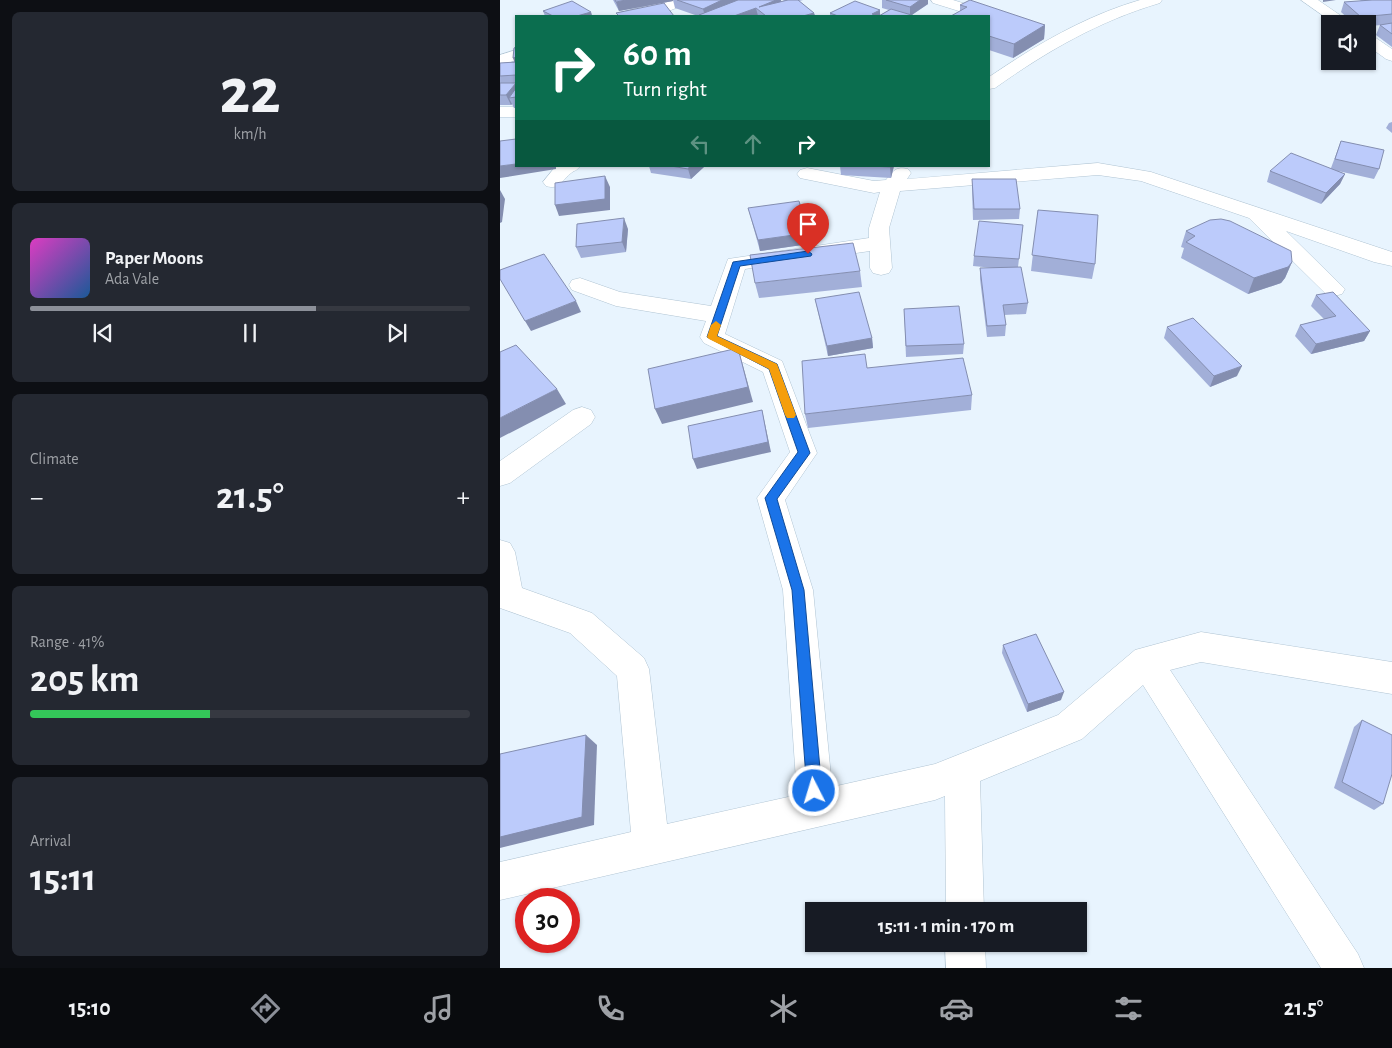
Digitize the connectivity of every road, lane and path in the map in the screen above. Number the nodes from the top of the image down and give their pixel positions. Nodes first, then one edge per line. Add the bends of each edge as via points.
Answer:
1 (680, 0) edge
2 (938, 0) edge
3 (1155, 0) edge
4 (1308, 0) edge
5 (618, 14) edge
6 (986, 15) edge
7 (1332, 15) edge
8 (990, 16) edge
9 (1009, 22) edge
10 (1045, 32) dead end
11 (1063, 38) junction
12 (1376, 45) edge
13 (515, 55) edge
14 (1392, 56) edge
15 (500, 61) edge
16 (990, 83) edge
17 (500, 112) edge
18 (515, 112) edge
19 (569, 167) edge
20 (905, 167) edge
21 (807, 174) dead end
22 (553, 182) edge
23 (892, 185) junction
24 (1256, 214) junction
25 (1392, 259) edge
26 (580, 285) dead end
27 (1334, 288) dead end
28 (719, 315) junction
29 (582, 417) dead end
30 (500, 476) edge
31 (500, 552) edge
32 (1146, 661) junction
33 (1392, 678) edge
34 (962, 771) junction
35 (816, 809) junction
36 (651, 846) junction
37 (500, 880) edge
38 (965, 902) edge
39 (965, 952) edge
40 (966, 968) edge
41 (1344, 968) edge

1 - 5 street via 672,5
2 - 6 street
3 - 11 street via 1122,9
4 - 7 street
8 - 9 street
10 - 11 street
11 - 16 street
12 - 14 street
13 - 15 street
17 - 18 street
19 - 22 street
20 - 23 street
21 - 23 street via 874,187
23 - 24 street via 1098,169 1144,176
23 - 28 street via 878,228 880,256 736,264
24 - 25 street
24 - 27 street
26 - 28 street via 616,299
28 - 35 street via 712,337 773,367 804,453 771,498 798,590
29 - 30 street
31 - 36 street via 508,598 581,623 633,668
32 - 33 street via 1201,647
32 - 34 street via 1070,727
32 - 41 street
34 - 35 street via 935,782
34 - 38 street
35 - 36 street
36 - 37 street
39 - 40 street

